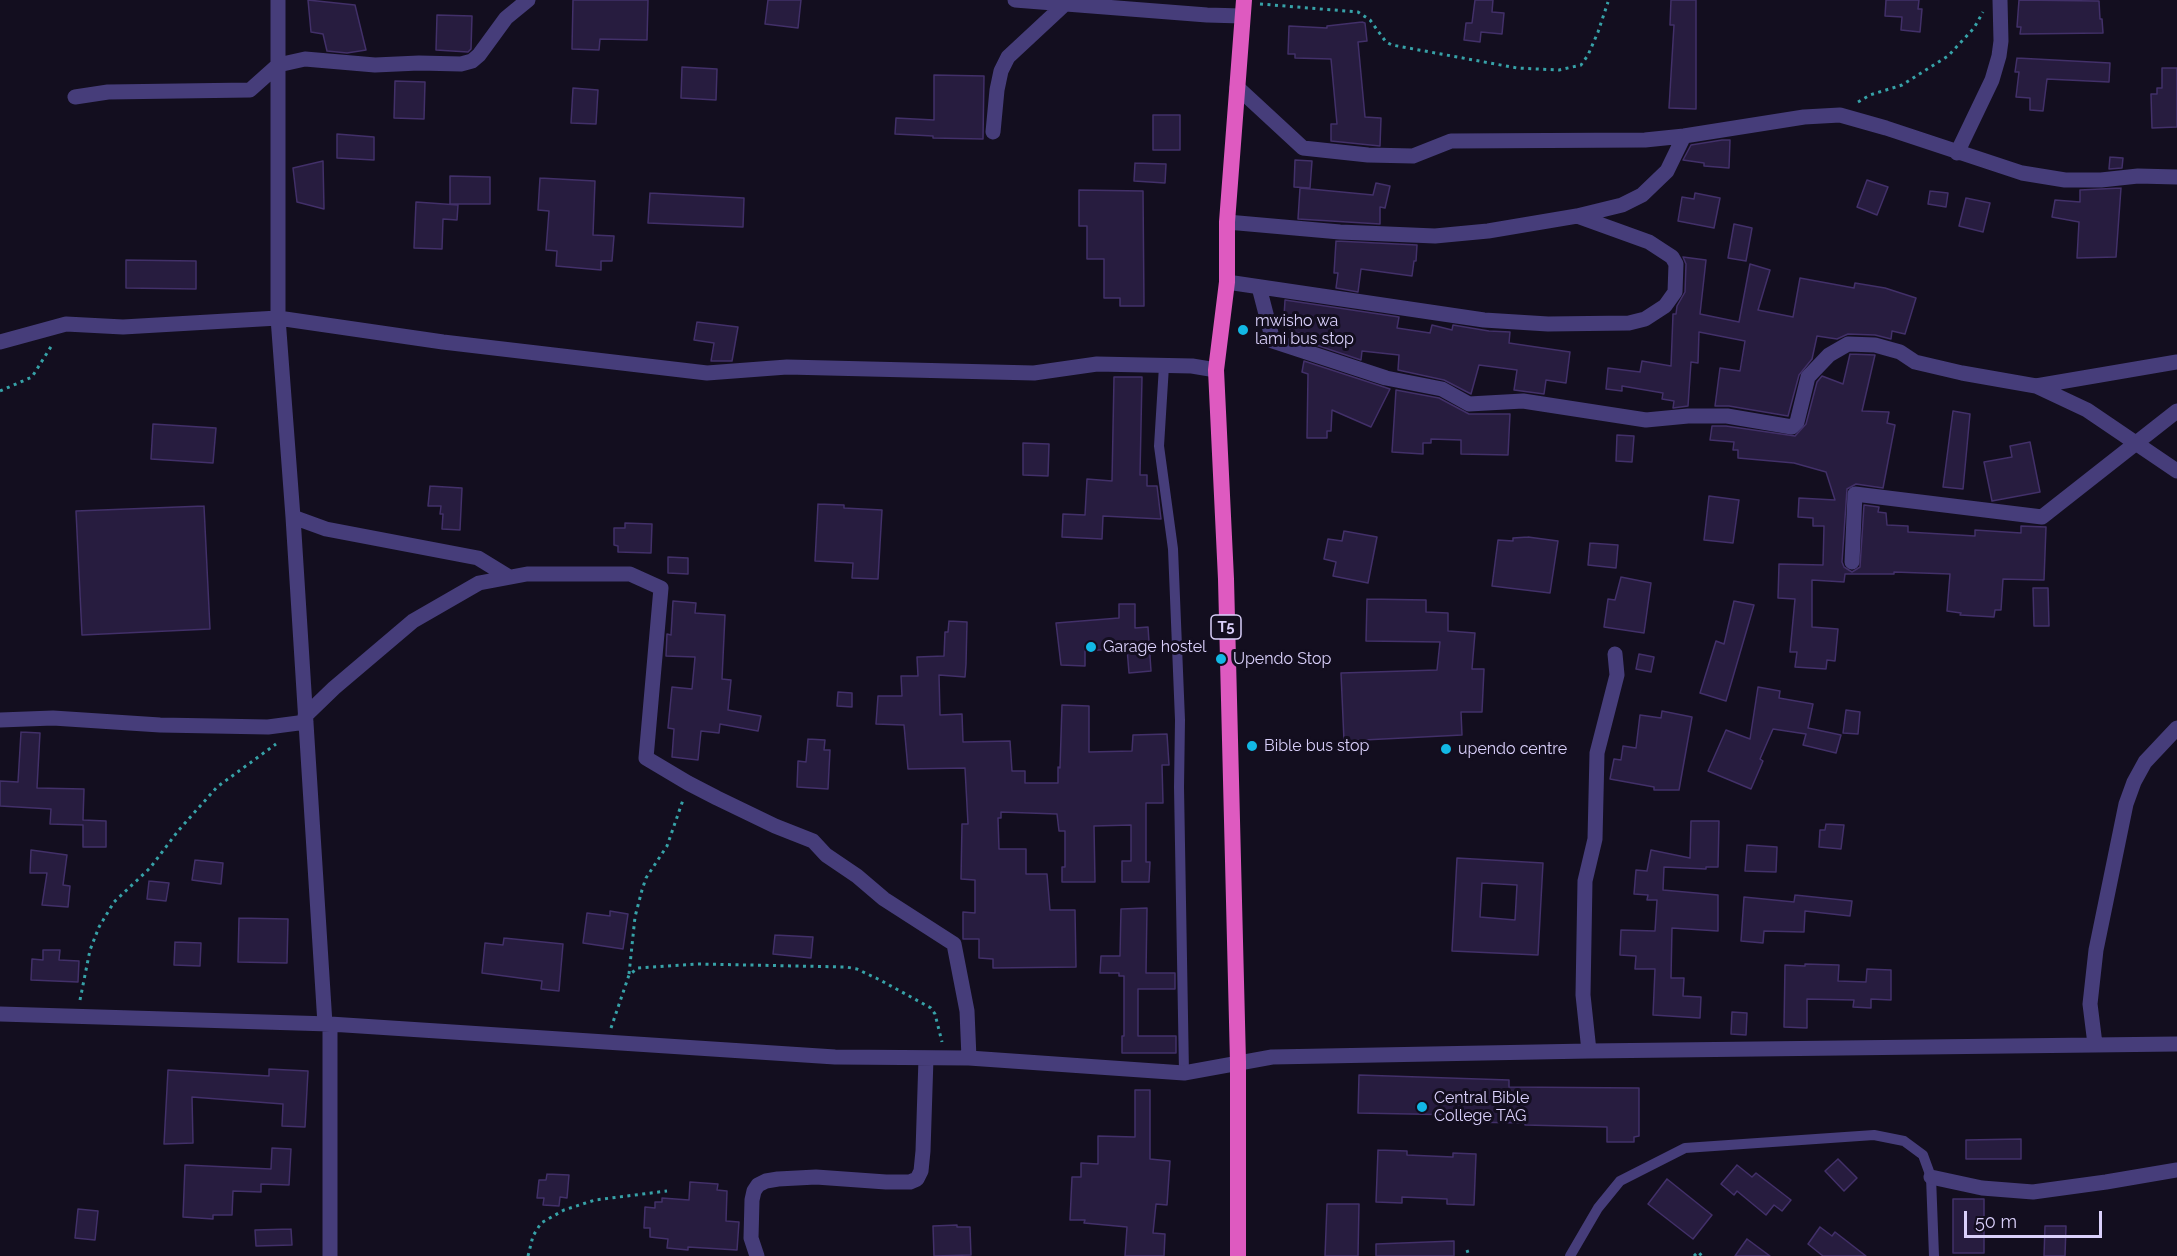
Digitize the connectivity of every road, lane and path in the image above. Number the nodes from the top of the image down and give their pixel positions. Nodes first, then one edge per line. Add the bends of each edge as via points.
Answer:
1 (278, 0) edge
2 (528, 0) edge
3 (1015, 0) edge
4 (2000, 0) edge
5 (1608, 2) dead end
6 (1065, 4) junction
7 (1243, 6) edge
8 (1207, 8) edge
9 (1985, 9) dead end
10 (278, 65) junction
11 (1237, 87) junction
12 (75, 97) dead end
13 (1840, 115) junction
14 (993, 132) dead end
15 (1684, 136) junction
16 (1957, 153) junction
17 (2177, 177) edge
18 (1577, 216) junction
19 (1227, 222) junction
20 (1227, 282) junction
21 (1259, 287) junction
22 (278, 318) junction
23 (66, 324) junction
24 (0, 342) edge
25 (2177, 362) edge
26 (1164, 366) junction
27 (1216, 370) junction
28 (2036, 386) junction
29 (0, 391) edge
30 (2177, 411) edge
31 (2136, 444) junction
32 (2177, 471) edge
33 (292, 517) junction
34 (1852, 562) dead end
35 (509, 578) junction
36 (1615, 654) dead end
37 (306, 719) junction
38 (0, 720) edge
39 (2177, 728) edge
40 (278, 743) dead end
41 (688, 783) junction
42 (629, 975) junction
43 (0, 1014) edge
44 (77, 1017) junction
45 (328, 1024) junction
46 (605, 1042) junction
47 (2095, 1044) junction
48 (2177, 1044) edge
49 (1589, 1051) junction
50 (926, 1058) junction
51 (969, 1058) junction
52 (944, 1059) junction
53 (1238, 1062) junction
54 (1184, 1073) junction
55 (2177, 1170) edge
56 (1931, 1177) junction
57 (666, 1191) dead end
58 (1467, 1250) dead end
59 (330, 1256) edge
60 (528, 1256) edge
61 (757, 1256) edge
62 (1238, 1256) edge
63 (1469, 1256) edge
64 (1570, 1256) edge
65 (1694, 1256) edge
66 (1702, 1256) edge
67 (1934, 1256) edge

1 - 10 street
2 - 10 street via 506,18 479,55 461,64 375,65 305,59
3 - 6 street
4 - 16 street via 1999,56 1992,80
5 - 7 path via 1588,55 1581,64 1558,70 1517,68 1392,45 1358,12
6 - 8 street
6 - 14 street via 1008,57 1001,70
7 - 8 street
7 - 11 highway, T5
9 - 13 path via 1974,28 1948,56 1902,85 1870,95
10 - 12 street via 250,90 108,92
10 - 22 street
11 - 15 street via 1303,148 1413,156 1451,141 1645,140
11 - 19 highway, T5
13 - 15 street
13 - 16 street
15 - 18 street via 1666,171 1642,195 1622,205
16 - 17 street via 2022,173 2065,180
18 - 19 street via 1435,236
18 - 21 street via 1649,242 1672,258 1676,264 1675,292 1665,306 1645,319 1629,323 1548,324 1484,320
19 - 20 highway, T5
20 - 21 street
20 - 27 highway, T5
21 - 28 street via 1273,341 1386,378 1442,389 1469,404 1523,401 1646,420 1727,416 1792,427 1797,422 1808,377 1829,355 1848,344 1875,345 1900,352 1915,363
22 - 23 street via 123,327
22 - 26 street via 707,373 787,367 1034,373 1097,364
22 - 33 street
23 - 24 street
23 - 29 path via 32,377
25 - 28 street
26 - 27 street
26 - 54 lane via 1159,446 1173,549 1180,720
27 - 53 highway, T5 via 1226,579
28 - 31 street via 2087,410
30 - 31 street
31 - 32 street
31 - 34 street via 2042,517 1855,494
33 - 35 street via 326,529 478,558
33 - 37 street
35 - 37 street via 479,583 413,621 334,688
35 - 41 street via 527,574 630,574 661,588 646,758
36 - 49 street via 1617,675 1597,753 1595,839 1585,881 1583,995
37 - 38 street via 268,727 53,718
37 - 45 street
39 - 47 street via 2145,762 2126,804 2096,950 2090,1004
40 - 44 path via 217,788 150,868 114,902 90,951
41 - 42 path via 672,836 642,890
41 - 51 street via 813,840 826,855 884,899 954,944 967,1011
42 - 46 path
42 - 52 path via 638,968 698,964 854,968 931,1008
43 - 44 street
44 - 45 street
45 - 46 street
45 - 59 street
46 - 50 street via 835,1057
47 - 48 street
47 - 49 street
49 - 53 street via 1272,1057
50 - 52 street
50 - 61 street via 923,1151 917,1179 886,1182 816,1177 766,1181 758,1185 752,1200 751,1238
51 - 52 street
51 - 54 street
53 - 54 street
53 - 62 highway, T5
55 - 56 street via 2033,1192 1982,1188
56 - 64 lane via 1923,1155 1914,1148 1904,1141 1874,1135 1684,1148 1620,1181 1598,1208
56 - 67 lane
57 - 60 path via 595,1200 564,1210 541,1223
58 - 63 path
65 - 66 path via 1698,1252

